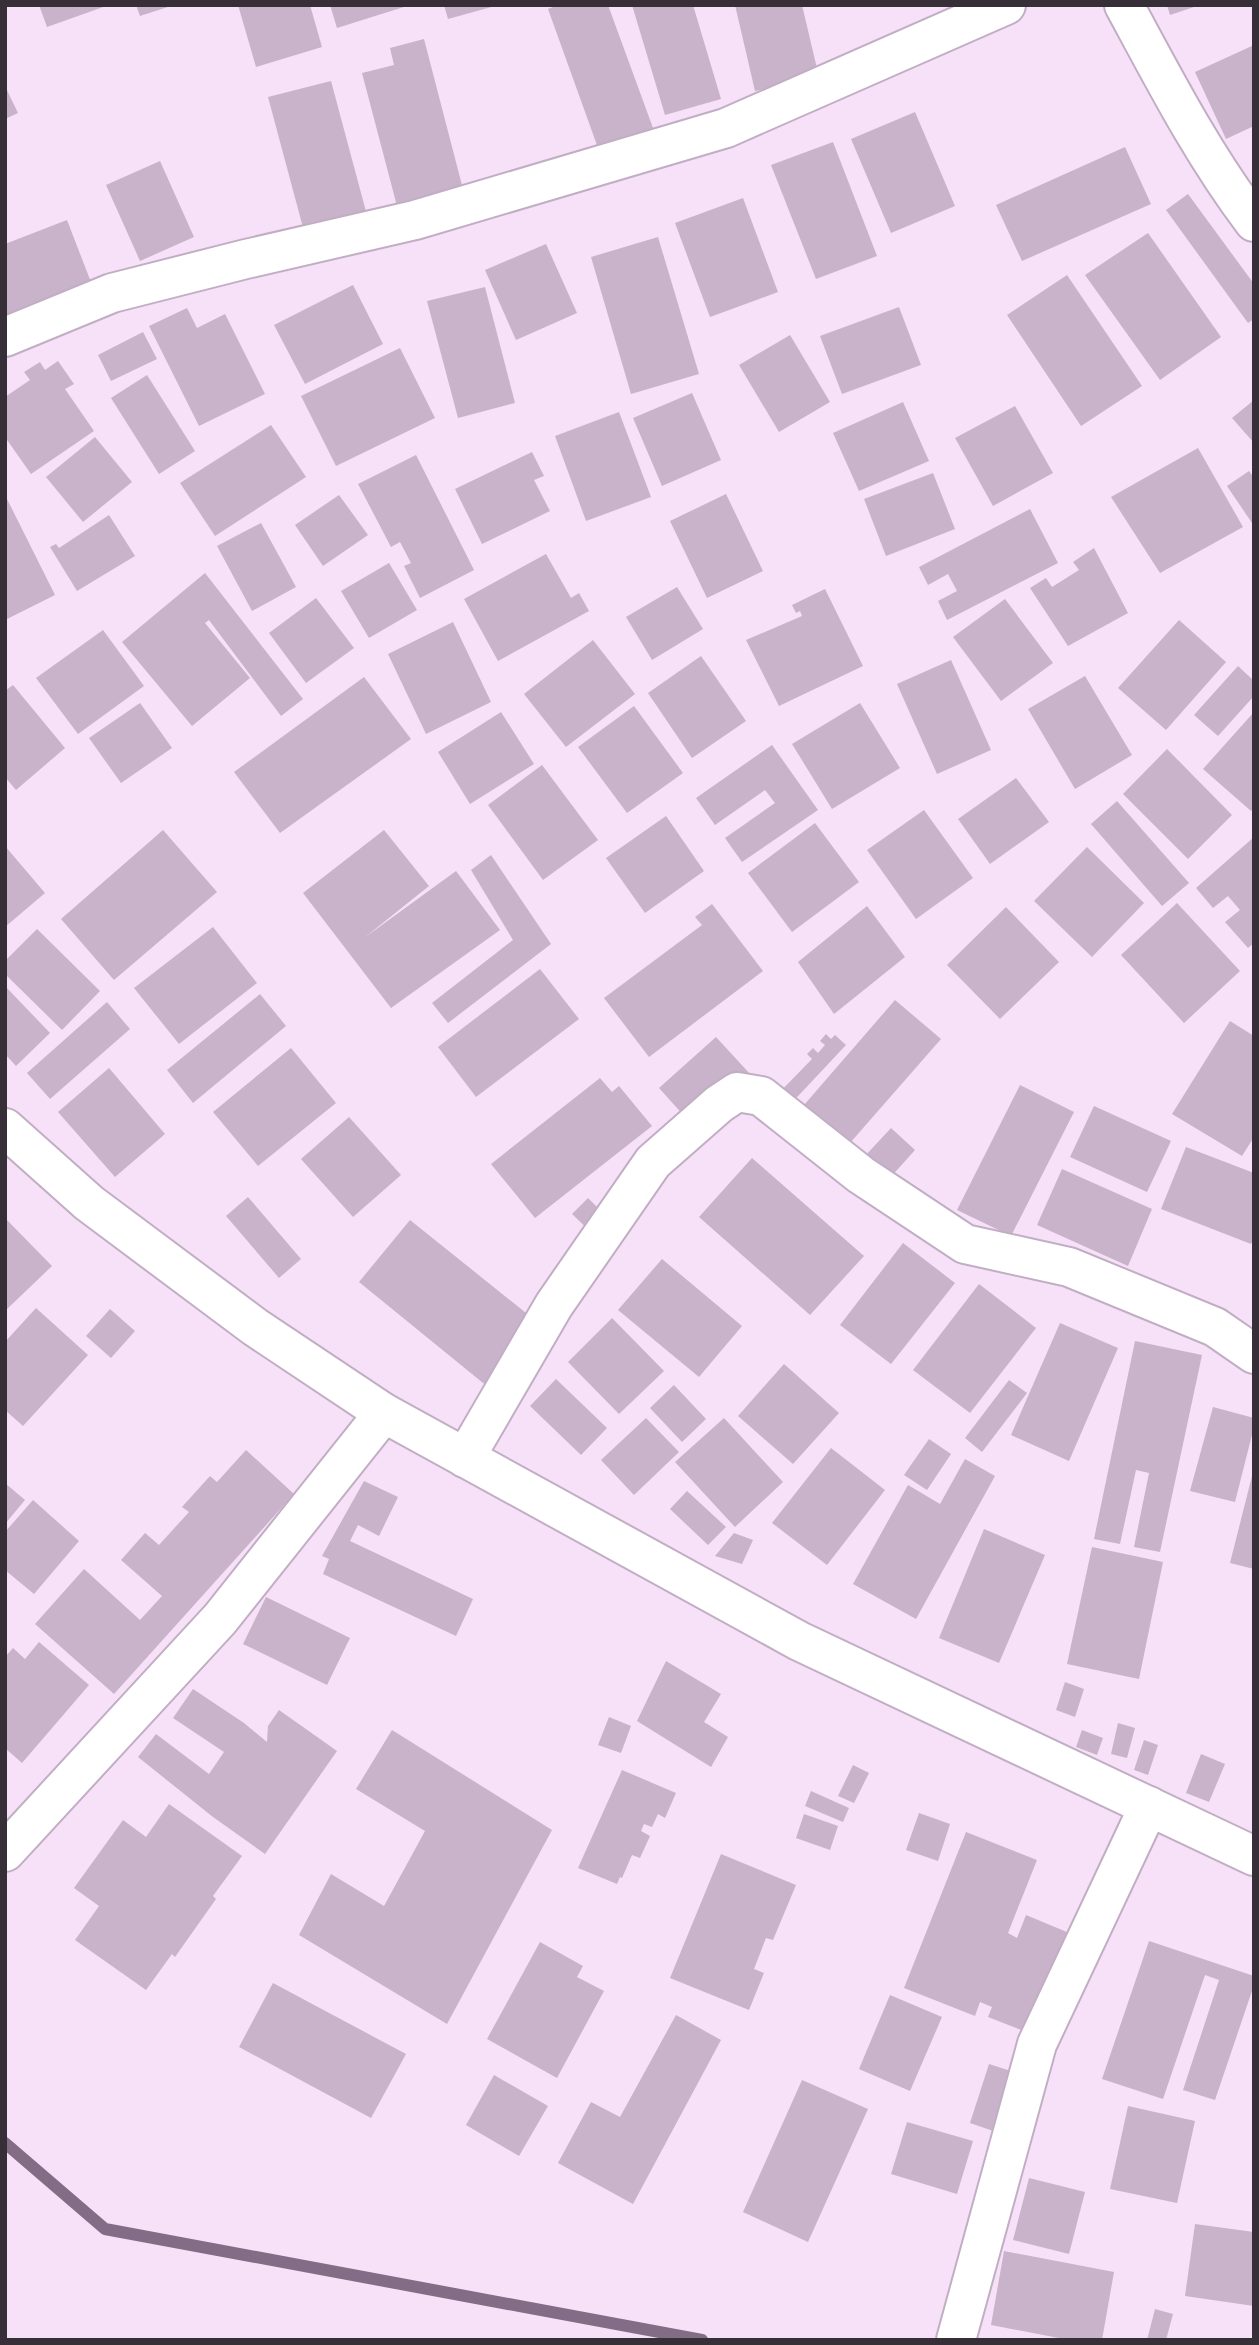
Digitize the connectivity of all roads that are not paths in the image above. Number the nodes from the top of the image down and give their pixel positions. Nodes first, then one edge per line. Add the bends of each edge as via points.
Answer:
1 (1006, 5) edge
2 (1124, 5) edge
3 (1254, 222) edge
4 (5, 337) edge
5 (5, 1128) edge
6 (1254, 1354) edge
7 (384, 1413) junction
8 (466, 1458) junction
9 (1149, 1805) junction
10 (5, 1852) edge
11 (1254, 1856) edge
12 (956, 2340) edge

1 - 4 street via 726,128 415,219 112,293
2 - 3 street via 1186,117
5 - 7 street via 89,1203 255,1327
6 - 8 street via 1215,1327 1069,1267 965,1244 862,1175 761,1096 737,1093 653,1162 554,1305
7 - 8 street
7 - 10 street via 220,1619
8 - 9 street via 799,1641
9 - 11 street
9 - 12 street via 1037,2044

